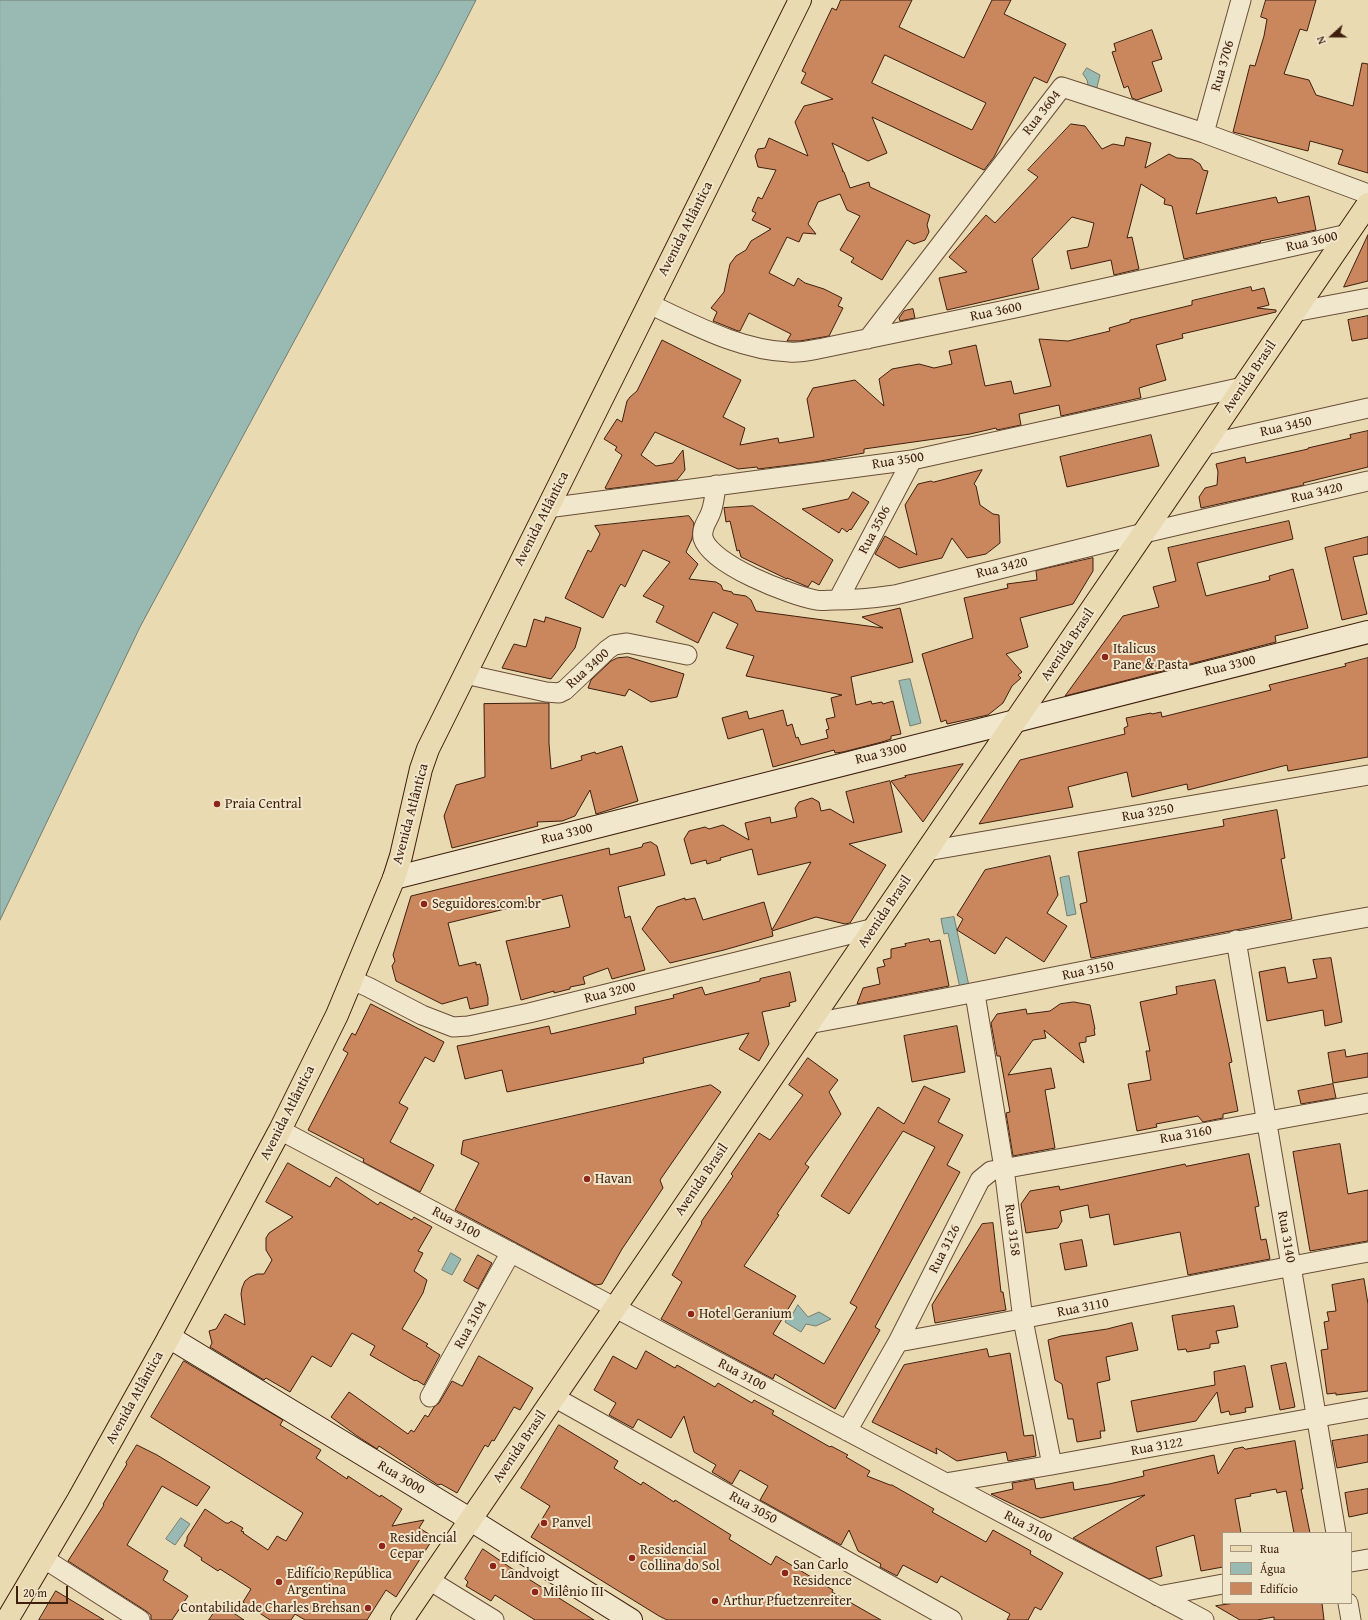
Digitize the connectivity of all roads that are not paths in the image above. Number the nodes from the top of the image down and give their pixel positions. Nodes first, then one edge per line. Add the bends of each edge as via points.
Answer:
1 (800, 0) edge
2 (1241, 0) edge
3 (1204, 132) junction
4 (1368, 194) edge
5 (1368, 204) edge
6 (1348, 234) junction
7 (1368, 298) edge
8 (649, 304) junction
9 (1294, 312) junction
10 (868, 339) junction
11 (1244, 387) junction
12 (1368, 408) edge
13 (1204, 445) junction
14 (912, 460) junction
15 (1368, 481) edge
16 (716, 485) junction
17 (547, 508) junction
18 (1144, 532) junction
19 (838, 600) junction
20 (1368, 632) edge
21 (687, 655) dead end
22 (465, 674) junction
23 (1017, 720) junction
24 (1368, 775) edge
25 (927, 851) junction
26 (394, 878) junction
27 (1368, 917) edge
28 (875, 928) junction
29 (1236, 940) junction
30 (352, 980) junction
31 (975, 994) junction
32 (808, 1024) junction
33 (1368, 1103) edge
34 (1266, 1121) junction
35 (280, 1130) junction
36 (1004, 1168) junction
37 (511, 1252) junction
38 (1368, 1252) edge
39 (1291, 1266) junction
40 (615, 1308) junction
41 (1023, 1320) junction
42 (169, 1337) junction
43 (898, 1342) junction
44 (430, 1397) dead end
45 (554, 1397) junction
46 (1368, 1408) edge
47 (1317, 1417) junction
48 (847, 1430) junction
49 (1052, 1466) junction
50 (945, 1483) junction
51 (470, 1520) junction
52 (1336, 1532) edge
53 (43, 1558) junction
54 (1368, 1558) edge
55 (1352, 1562) edge
56 (429, 1580) junction
57 (1222, 1584) edge
58 (1158, 1596) junction
59 (1348, 1604) edge
60 (7, 1620) edge
61 (140, 1620) edge
62 (402, 1620) edge
63 (494, 1620) edge
64 (631, 1620) edge
65 (952, 1620) edge
66 (1204, 1620) edge
67 (1351, 1620) edge

1 - 8 main road, Avenida Atlântica
2 - 3 street, Rua 3706
3 - 4 street, Rua 3604
3 - 10 street, Rua 3604 via 1062,87
5 - 6 main road, Avenida Brasil
6 - 9 main road, Avenida Brasil
6 - 10 street, Rua 3600
7 - 9 street
8 - 10 street, Rua 3600 via 722,337 762,350 791,352
8 - 17 main road, Avenida Atlântica
9 - 11 main road, Avenida Brasil
11 - 13 main road, Avenida Brasil
11 - 14 street, Rua 3500
12 - 13 street, Rua 3450
13 - 18 main road, Avenida Brasil
14 - 16 street, Rua 3500
14 - 19 street, Rua 3506
15 - 18 street, Rua 3420
16 - 17 street, Rua 3500
16 - 19 street, Rua 3420 via 711,512 704,524 703,538 709,547 726,563 751,578 816,600
17 - 22 main road, Avenida Atlântica
18 - 19 street, Rua 3420 via 895,595
18 - 23 main road, Avenida Brasil
20 - 23 main road, Rua 3300
21 - 22 street, Rua 3400 via 627,643 614,646 559,693
22 - 26 main road, Avenida Atlântica via 428,749
23 - 25 main road, Avenida Brasil
23 - 26 main road, Rua 3300
24 - 25 street, Rua 3250
25 - 28 main road, Avenida Brasil
26 - 30 main road, Avenida Atlântica
27 - 29 street, Rua 3150
28 - 30 street, Rua 3200 via 468,1026 453,1027 422,1015
28 - 32 main road, Avenida Brasil
29 - 31 street, Rua 3150
29 - 34 street, Rua 3140
30 - 35 main road, Avenida Atlântica
31 - 32 street, Rua 3150
31 - 36 street, Rua 3158
32 - 40 main road, Avenida Brasil
33 - 34 street, Rua 3160
34 - 36 street, Rua 3160
34 - 39 street, Rua 3140
35 - 37 street, Rua 3100
35 - 42 main road, Avenida Atlântica
36 - 41 street, Rua 3158
36 - 43 street, Rua 3126 via 991,1171 980,1180
37 - 40 street, Rua 3100
37 - 44 street, Rua 3104
38 - 39 street, Rua 3110
39 - 41 street, Rua 3110
39 - 47 street, Rua 3140
40 - 45 main road, Avenida Brasil
40 - 48 street, Rua 3100
41 - 43 street, Rua 3110
41 - 49 street, Rua 3158
42 - 51 main road, Rua 3000
42 - 53 main road, Avenida Atlântica
43 - 48 street
45 - 51 main road, Avenida Brasil
45 - 65 street, Rua 3050
46 - 47 street, Rua 3122
47 - 49 street, Rua 3122
47 - 52 street, Rua 3140
48 - 50 street, Rua 3100
49 - 50 street, Rua 3122
50 - 58 street, Rua 3100
51 - 56 main road, Avenida Brasil
51 - 64 main road, Rua 3000
53 - 60 main road, Avenida Atlântica
53 - 61 street
54 - 55 street
56 - 62 main road, Avenida Brasil
56 - 63 street
57 - 58 street
58 - 66 street, Rua 3100
59 - 67 street

